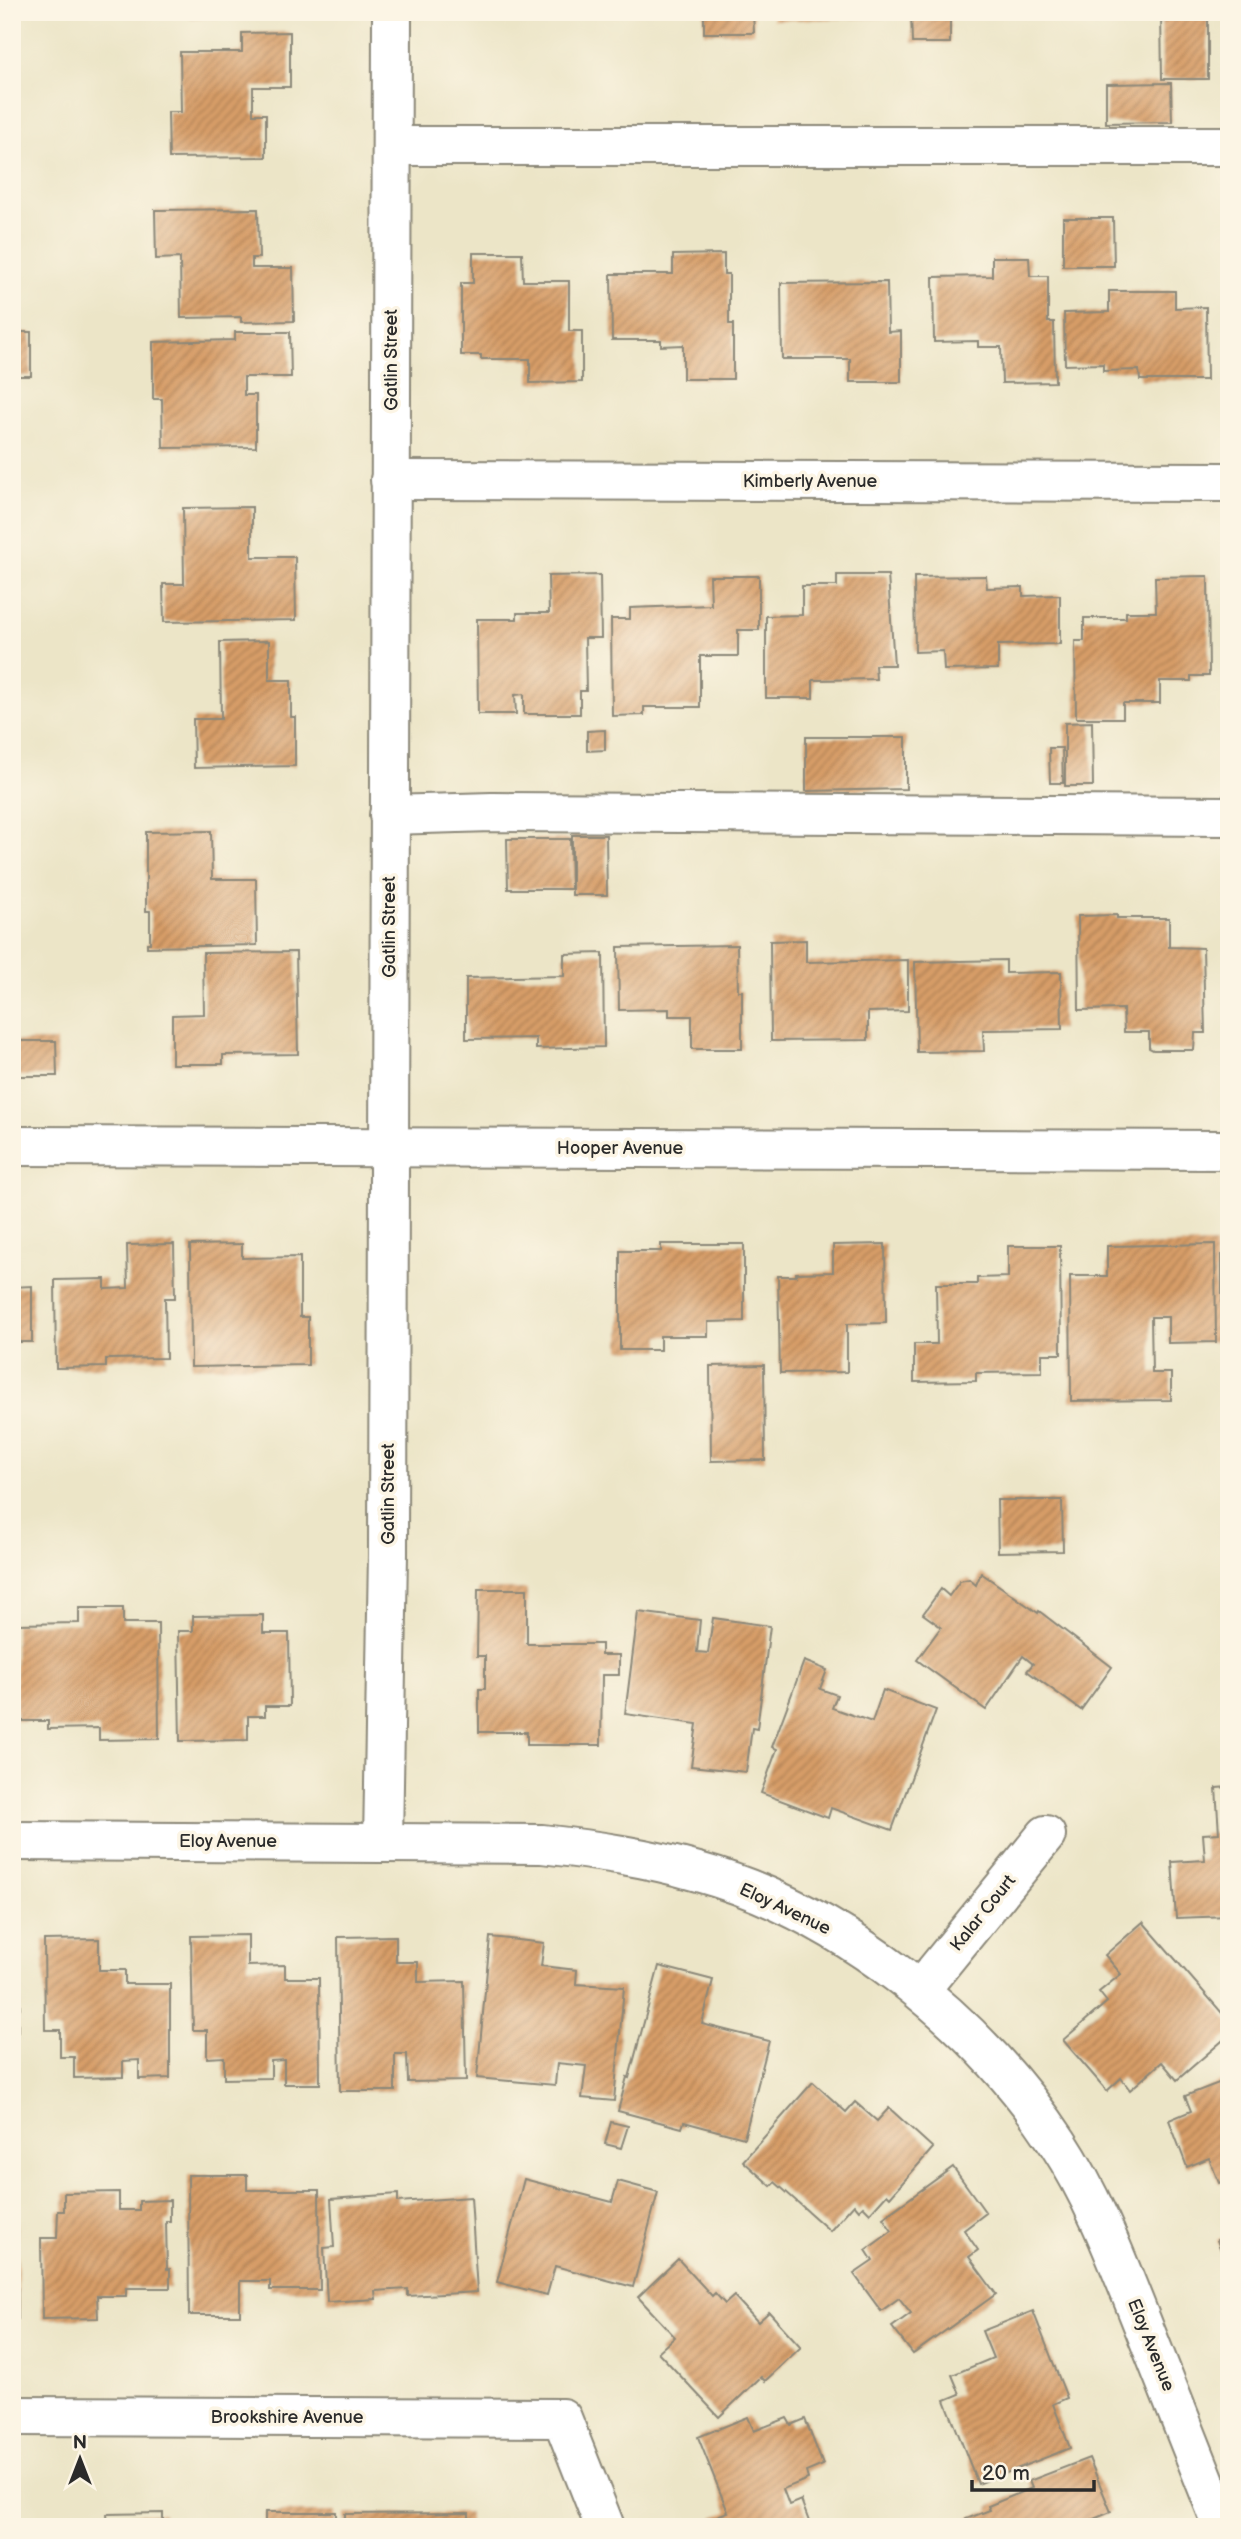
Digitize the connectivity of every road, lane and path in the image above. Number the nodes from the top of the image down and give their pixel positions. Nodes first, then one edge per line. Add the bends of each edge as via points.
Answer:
1 (392, 12) edge
2 (391, 146) junction
3 (1229, 146) edge
4 (390, 480) junction
5 (1229, 482) edge
6 (389, 815) junction
7 (1229, 816) edge
8 (12, 1146) edge
9 (389, 1147) junction
10 (1229, 1150) edge
11 (1046, 1835) dead end
12 (12, 1841) edge
13 (383, 1842) junction
14 (920, 1990) junction
15 (12, 2416) edge
16 (1217, 2477) edge
17 (605, 2527) edge
18 (1223, 2527) edge

1 - 2 street, Gatlin Street
2 - 3 street
2 - 4 street, Gatlin Street
4 - 5 street, Kimberly Avenue
4 - 6 street, Gatlin Street
6 - 7 street
6 - 9 street, Gatlin Street
8 - 9 street, Hooper Avenue
9 - 10 street, Hooper Avenue
9 - 13 street, Gatlin Street
11 - 14 street, Kalar Court
12 - 13 street, Eloy Avenue
13 - 14 street, Eloy Avenue via 542,1844 622,1853 700,1872 765,1896 846,1938
14 - 16 street, Eloy Avenue via 1003,2070 1058,2144 1102,2224
15 - 17 street, Brookshire Avenue via 562,2418
16 - 18 street, Eloy Avenue

